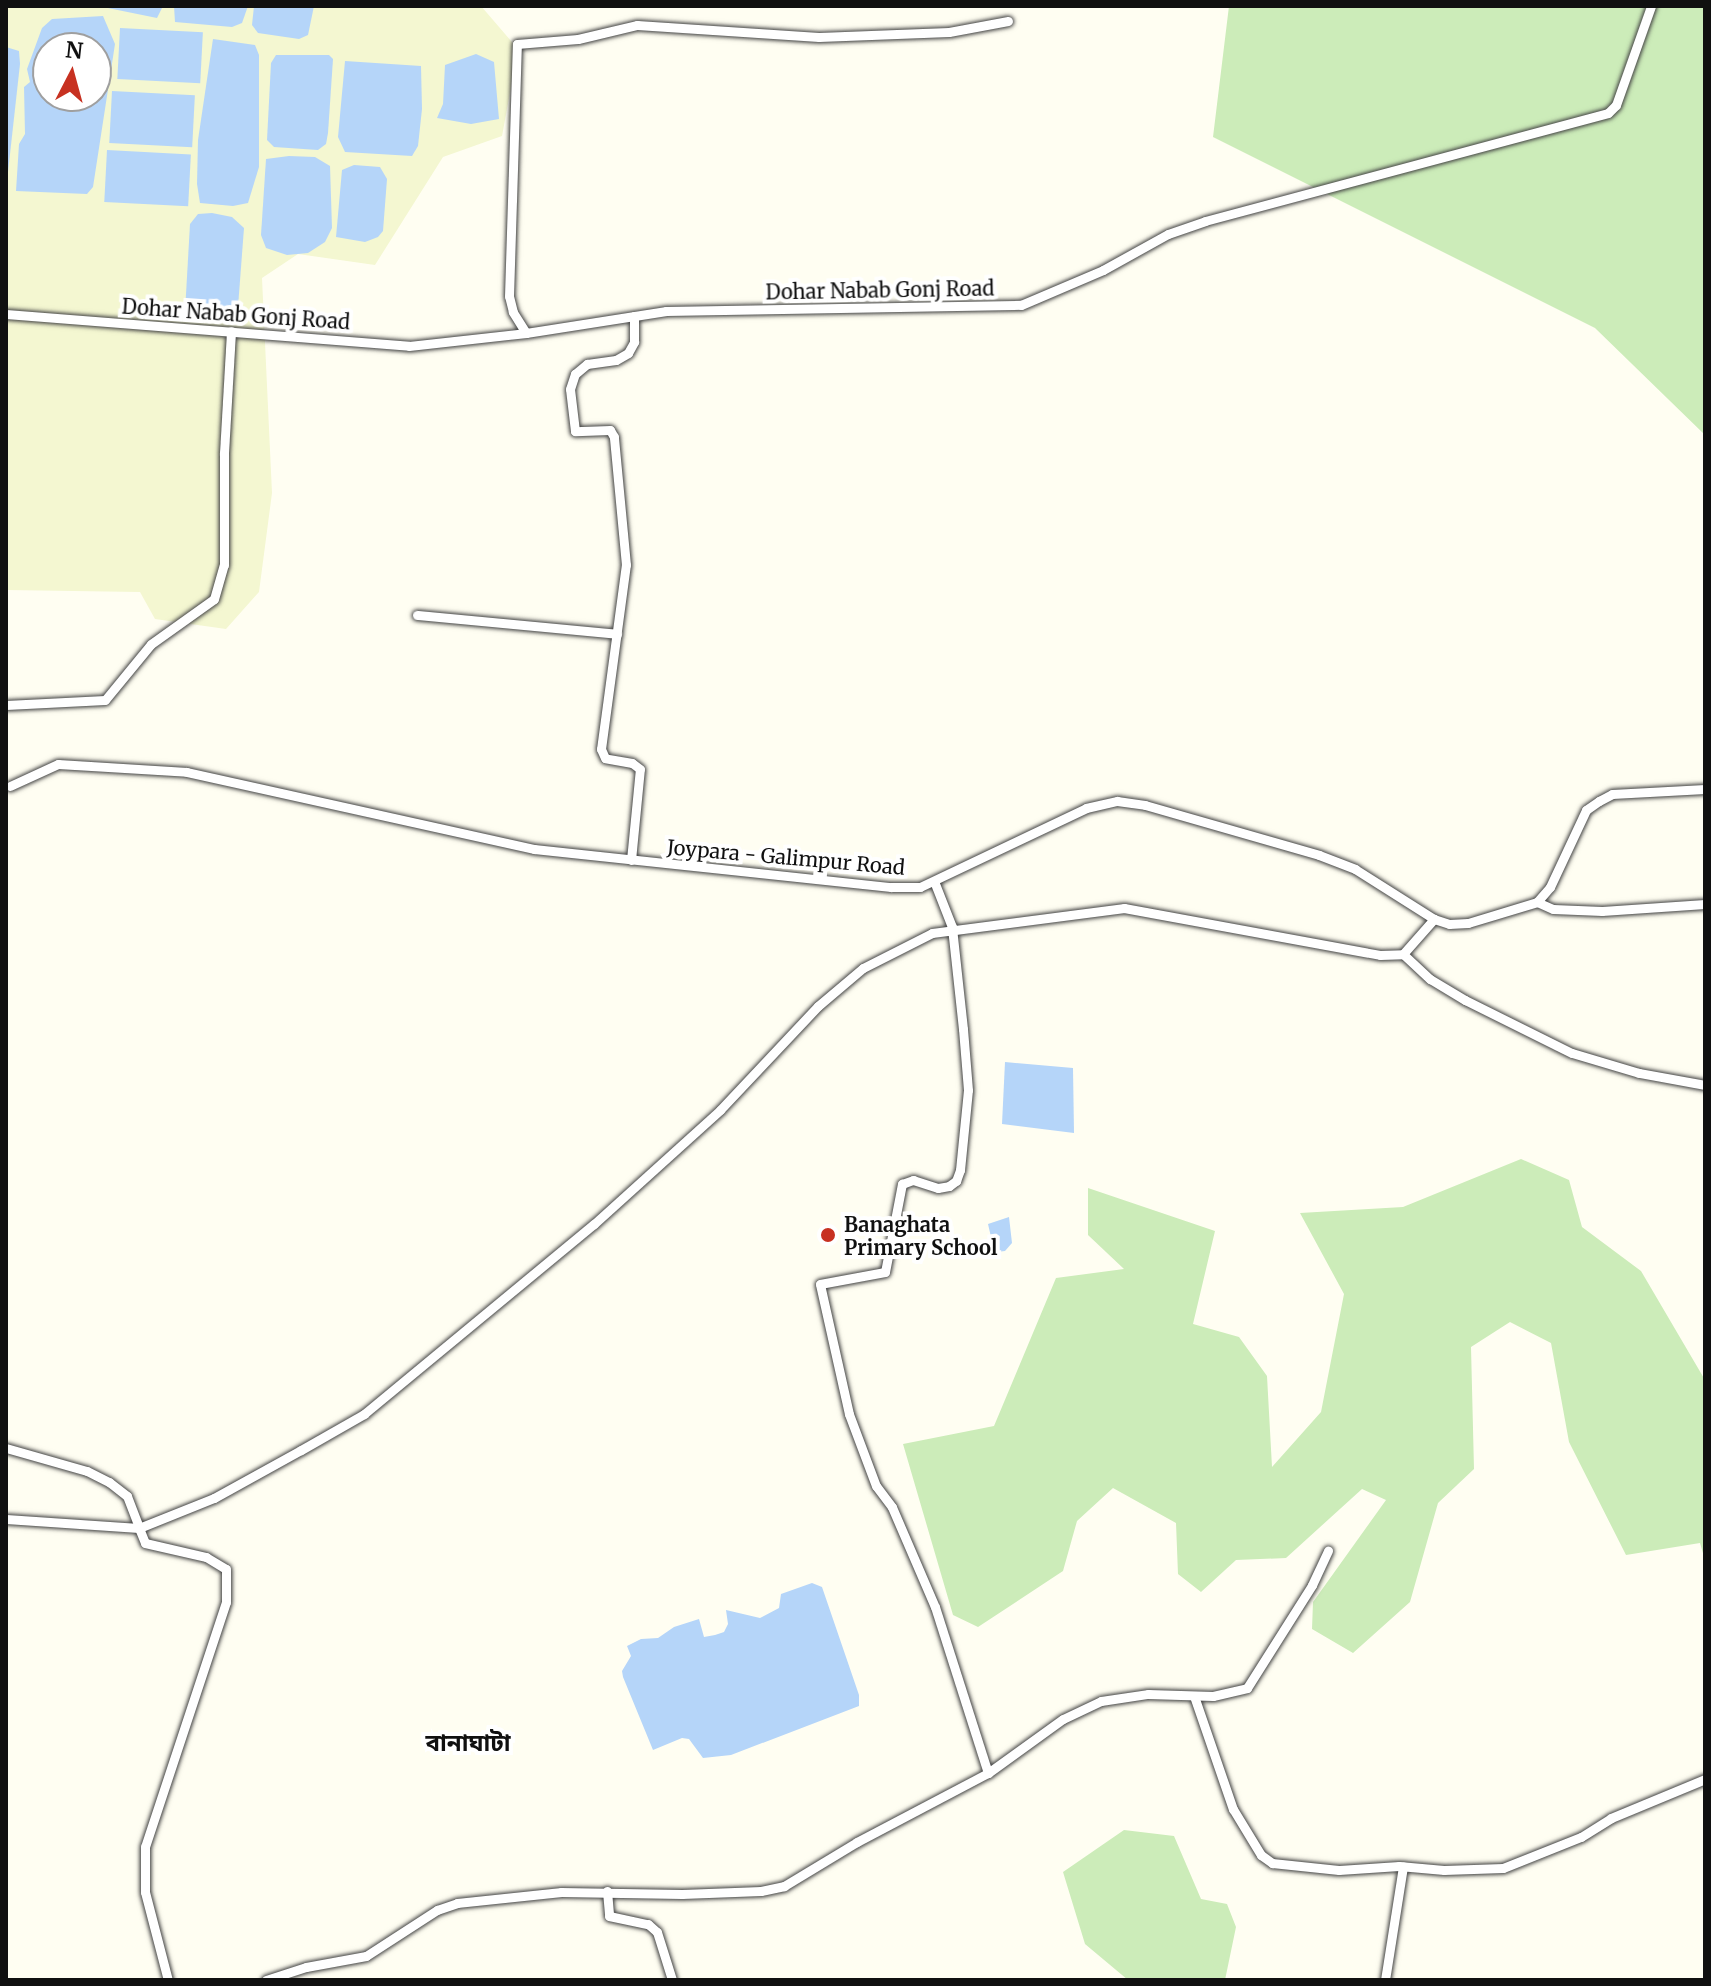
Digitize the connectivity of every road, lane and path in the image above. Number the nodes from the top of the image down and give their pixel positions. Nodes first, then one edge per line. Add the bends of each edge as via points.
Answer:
1 (1651, 6) edge
2 (1008, 21) dead end
3 (6, 314) edge
4 (634, 316) junction
5 (231, 331) junction
6 (526, 333) junction
7 (417, 615) dead end
8 (617, 634) junction
9 (6, 705) edge
10 (7, 786) edge
11 (1705, 789) edge
12 (631, 860) junction
13 (934, 881) junction
14 (1537, 902) junction
15 (1705, 904) edge
16 (1434, 919) junction
17 (952, 927) junction
18 (1403, 954) junction
19 (1705, 1085) edge
20 (6, 1448) edge
21 (6, 1519) edge
22 (139, 1528) junction
23 (1328, 1550) dead end
24 (1194, 1696) junction
25 (988, 1773) junction
26 (1705, 1779) edge
27 (1403, 1866) junction
28 (607, 1891) junction
29 (168, 1980) edge
30 (266, 1980) edge
31 (672, 1980) edge
32 (1385, 1980) edge

1 - 4 street, Dohar Nabab Gonj Road via 1616,105 1608,113 1205,221 1021,305 666,311
2 - 6 street via 949,32 819,37 637,25 578,39 517,44 509,296
3 - 5 street, Dohar Nabab Gonj Road
4 - 6 street, Dohar Nabab Gonj Road
4 - 8 street via 634,342 628,353 587,364 575,374 570,389 575,431 610,430 614,437 626,565
5 - 6 street, Dohar Nabab Gonj Road via 409,346
5 - 9 street via 224,565 214,599 151,644 105,700
7 - 8 street
8 - 12 street via 601,749 605,758 640,769
10 - 12 street, Joypara - Galimpur Road via 58,764 187,772 444,832
11 - 14 street via 1612,794 1599,801 1586,810 1550,887
12 - 13 street, Joypara - Galimpur Road via 891,887 920,887
13 - 16 street, Joypara - Galimpur Road via 1086,808 1117,801 1319,855 1355,869
13 - 17 street
14 - 15 street via 1553,909 1602,911
14 - 16 street, Joypara - Galimpur Road via 1468,923
16 - 18 street
17 - 18 street via 1124,908 1380,955
17 - 22 street via 863,968 818,1006 720,1110 594,1224 364,1414 214,1498
17 - 25 street via 968,1090 956,1181 938,1188 908,1180 896,1201 885,1272 820,1284 849,1414 876,1486 892,1507 935,1607
18 - 19 street via 1465,1000 1572,1053
20 - 22 street via 109,1482 127,1496
21 - 22 street
22 - 29 street via 145,1543 206,1557 226,1569 229,1587 145,1847 145,1892
23 - 24 street via 1247,1688
24 - 25 street via 1148,1694 1101,1701 1063,1719
24 - 27 street via 1233,1809 1261,1855 1272,1863 1306,1868
25 - 28 street via 784,1886 710,1893
26 - 27 street via 1515,1864 1456,1870
27 - 32 street
28 - 30 street via 457,1903 429,1914 366,1956
28 - 31 street via 609,1916 648,1924 657,1932

